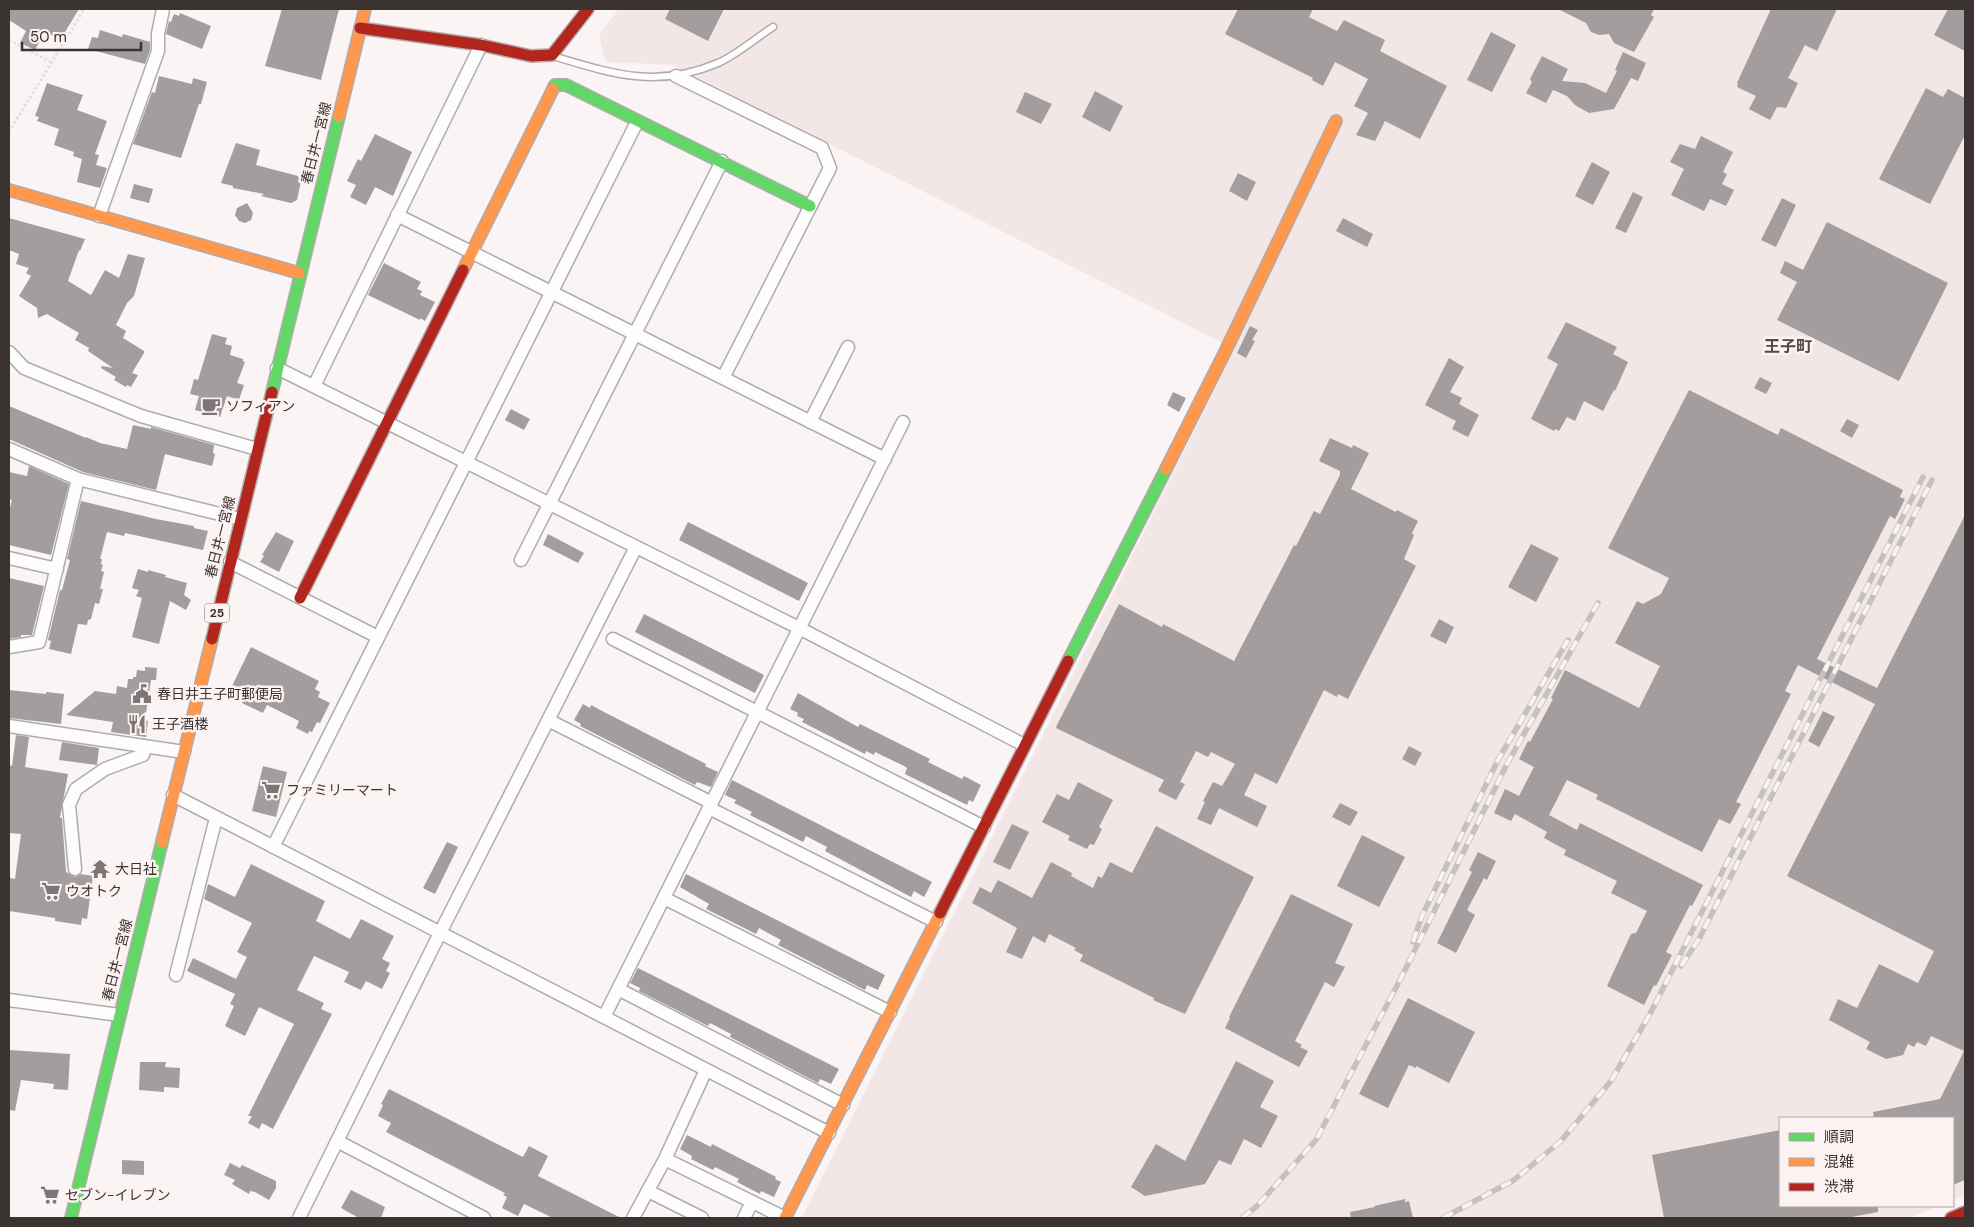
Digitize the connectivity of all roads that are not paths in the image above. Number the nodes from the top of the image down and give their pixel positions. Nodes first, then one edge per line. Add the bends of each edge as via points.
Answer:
1 (163, 9) edge
2 (365, 9) edge
3 (588, 9) edge
4 (773, 27) dead end
5 (360, 28) junction
6 (481, 45) junction
7 (552, 56) junction
8 (676, 76) junction
9 (1336, 121) dead end
10 (637, 122) junction
11 (722, 161) junction
12 (9, 190) edge
13 (810, 206) junction
14 (398, 215) junction
15 (99, 216) junction
16 (472, 252) junction
17 (300, 274) junction
18 (551, 292) junction
19 (635, 334) junction
20 (848, 347) dead end
21 (9, 352) edge
22 (276, 368) junction
23 (723, 378) junction
24 (314, 386) junction
25 (810, 422) junction
26 (904, 422) dead end
27 (387, 423) junction
28 (9, 449) edge
29 (257, 449) junction
30 (885, 459) junction
31 (466, 462) junction
32 (78, 479) junction
33 (550, 504) junction
34 (240, 519) junction
35 (636, 547) junction
36 (9, 558) edge
37 (521, 560) dead end
38 (230, 562) junction
39 (57, 569) junction
40 (300, 598) junction
41 (800, 628) junction
42 (378, 637) junction
43 (613, 639) dead end
44 (9, 647) edge
45 (758, 712) junction
46 (548, 720) junction
47 (9, 726) edge
48 (1024, 745) junction
49 (145, 746) junction
50 (184, 752) junction
51 (173, 795) junction
52 (710, 805) junction
53 (216, 818) junction
54 (984, 827) junction
55 (273, 847) junction
56 (75, 869) dead end
57 (664, 898) junction
58 (936, 922) junction
59 (440, 934) junction
60 (176, 975) dead end
61 (618, 989) junction
62 (9, 1000) edge
63 (890, 1012) junction
64 (119, 1015) junction
65 (604, 1018) junction
66 (706, 1070) junction
67 (843, 1105) junction
68 (829, 1133) junction
69 (337, 1141) junction
70 (665, 1159) junction
71 (648, 1191) junction
72 (752, 1202) junction
73 (1965, 1212) edge
74 (71, 1218) edge
75 (299, 1218) edge
76 (484, 1218) edge
77 (633, 1218) edge
78 (702, 1218) edge
79 (744, 1218) edge
80 (785, 1218) edge
81 (1951, 1218) edge

1 - 15 street via 158,51
2 - 5 street, 春日井一宮線 / 25
3 - 7 street
4 - 8 lane via 719,62
5 - 6 street
5 - 17 street, 春日井一宮線 / 25
6 - 7 street via 531,56
6 - 14 street
7 - 8 lane via 638,77
8 - 13 street via 822,148 830,168
9 - 48 street via 1224,354
10 - 11 street
10 - 16 street via 566,85 555,85
10 - 18 street
11 - 13 street
11 - 19 street
12 - 15 street
13 - 23 street
14 - 16 street
14 - 24 street
15 - 17 street
16 - 18 street
16 - 27 street
17 - 22 street, 春日井一宮線 / 25
18 - 19 street
18 - 31 street
19 - 23 street
19 - 33 street
20 - 25 street
21 - 29 street via 24,368 141,416
22 - 24 street
22 - 29 street, 春日井一宮線 / 25
23 - 25 street
24 - 27 street
25 - 30 street
26 - 30 street
27 - 31 street
27 - 40 street
28 - 32 street
29 - 34 street, 春日井一宮線 / 25
30 - 41 street
31 - 33 street
31 - 42 street
32 - 34 street
32 - 39 street
33 - 35 street
33 - 37 street
34 - 38 street, 春日井一宮線 / 25
35 - 41 street
35 - 46 street
36 - 39 street
38 - 40 street
38 - 50 street, 春日井一宮線 / 25
39 - 44 street via 40,642
40 - 42 street
41 - 45 street
41 - 48 street
42 - 55 street
43 - 45 street
45 - 52 street
45 - 54 street
46 - 52 street
46 - 59 street
47 - 49 street
48 - 54 street
49 - 50 street
49 - 56 street via 143,755 105,769 76,789 69,805
50 - 51 street, 春日井一宮線 / 25
51 - 53 street
51 - 64 street, 春日井一宮線 / 25
52 - 57 street
52 - 58 street
53 - 55 street
53 - 60 street
54 - 58 street
55 - 59 street
57 - 61 street
57 - 63 street
58 - 63 street
59 - 65 street
59 - 69 street
61 - 65 street
61 - 67 street
62 - 64 street
63 - 67 street
64 - 74 street, 春日井一宮線 / 25
65 - 66 street
66 - 68 street
66 - 70 street
67 - 68 street
68 - 80 street
69 - 75 street
69 - 76 street
70 - 71 street
70 - 72 street
71 - 77 street
71 - 78 street
72 - 79 street
72 - 80 street
73 - 81 street

